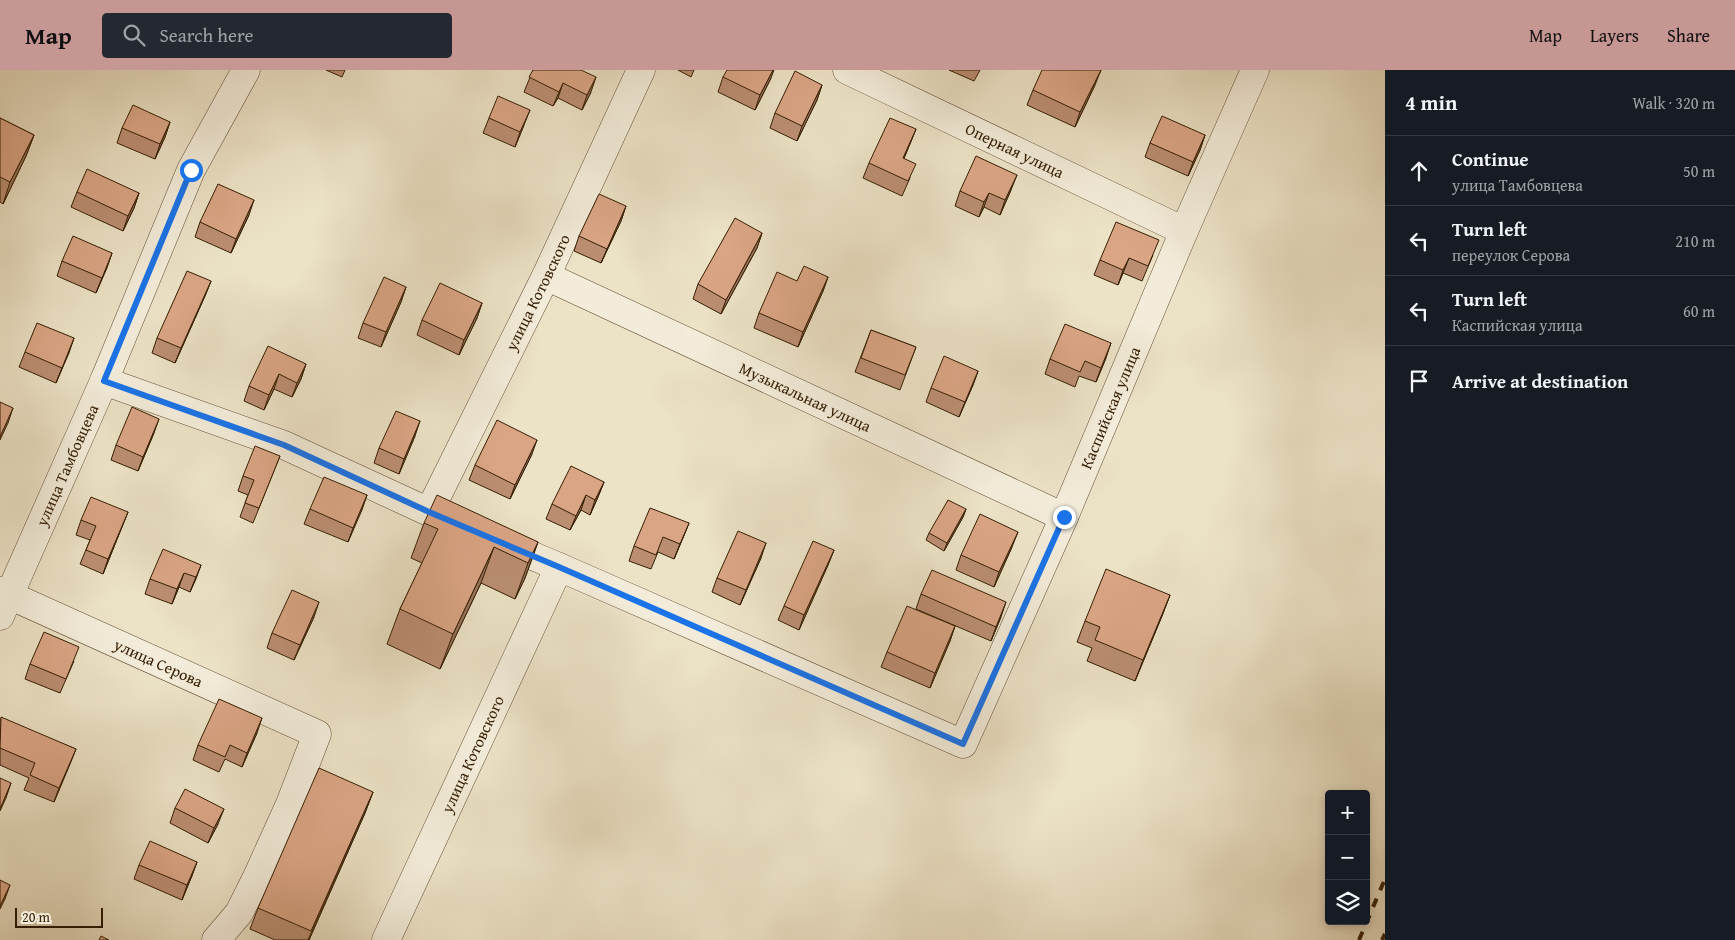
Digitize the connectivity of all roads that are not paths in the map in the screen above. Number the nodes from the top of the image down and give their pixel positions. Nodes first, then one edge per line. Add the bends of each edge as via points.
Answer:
1 (246, 70) edge
2 (641, 70) edge
3 (847, 70) edge
4 (1255, 70) edge
5 (1184, 232) junction
6 (546, 276) junction
7 (104, 381) junction
8 (429, 512) junction
9 (1064, 517) junction
10 (559, 567) junction
11 (3, 601) edge
12 (216, 940) edge
13 (386, 940) edge

1 - 7 street, улица Тамбовцева via 191,170
2 - 6 street, улица Котовского
3 - 5 street, Оперная улица
4 - 5 street, Каспийская улица
5 - 9 street, Каспийская улица
6 - 8 street, улица Котовского
6 - 9 street, Музыкальная улица
7 - 8 street via 284,445
7 - 11 street, улица Тамбовцева
8 - 10 street
9 - 10 street, Каспийская улица via 963,744
10 - 13 street, улица Котовского
11 - 12 street, улица Серова via 317,734 258,875 239,913

